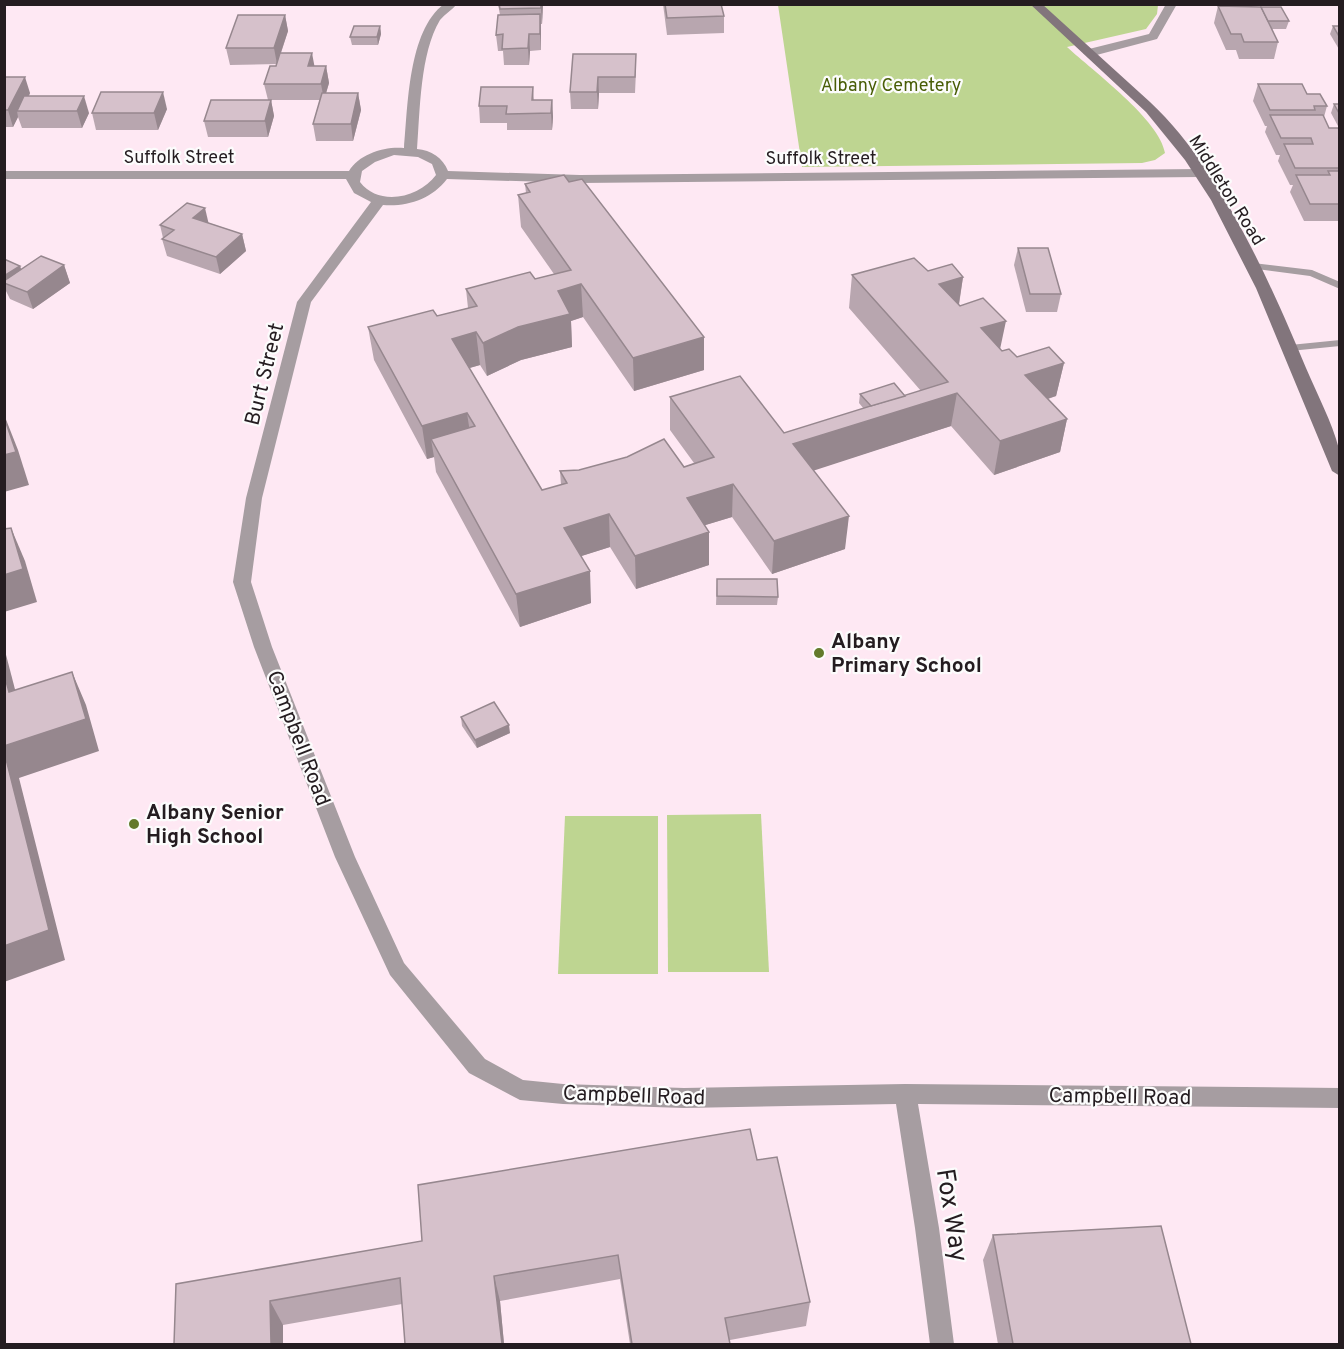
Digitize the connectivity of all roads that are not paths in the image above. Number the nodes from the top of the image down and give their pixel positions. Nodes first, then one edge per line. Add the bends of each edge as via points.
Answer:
1 (452, 4) edge
2 (1035, 4) edge
3 (1172, 4) edge
4 (1089, 53) junction
5 (410, 151) junction
6 (1200, 173) junction
7 (4, 175) edge
8 (353, 175) junction
9 (442, 176) junction
10 (380, 199) junction
11 (1253, 266) junction
12 (1340, 286) edge
13 (1340, 343) edge
14 (1290, 348) junction
15 (1340, 471) edge
16 (242, 582) joint
17 (905, 1094) junction
18 (1340, 1098) edge
19 (942, 1344) edge

1 - 5 street via 438,15 427,37
2 - 4 main road, Middleton Road
3 - 4 street via 1153,36
4 - 6 main road, Middleton Road via 1159,118
5 - 8 street via 367,159
5 - 9 street via 438,162
6 - 9 street, Suffolk Street via 580,179
6 - 11 main road, Middleton Road via 1237,231
7 - 8 street, Suffolk Street
8 - 10 street via 359,190
9 - 10 street via 432,190 421,195
10 - 16 street, Burt Street via 304,302 254,498
11 - 12 lane via 1312,273
11 - 14 main road, Middleton Road
13 - 14 lane
14 - 15 main road, Middleton Road
16 - 17 street, Campbell Road via 263,647 345,857 397,969 477,1066 520,1090 563,1094 684,1098
17 - 18 street, Campbell Road
17 - 19 street, Fox Way

